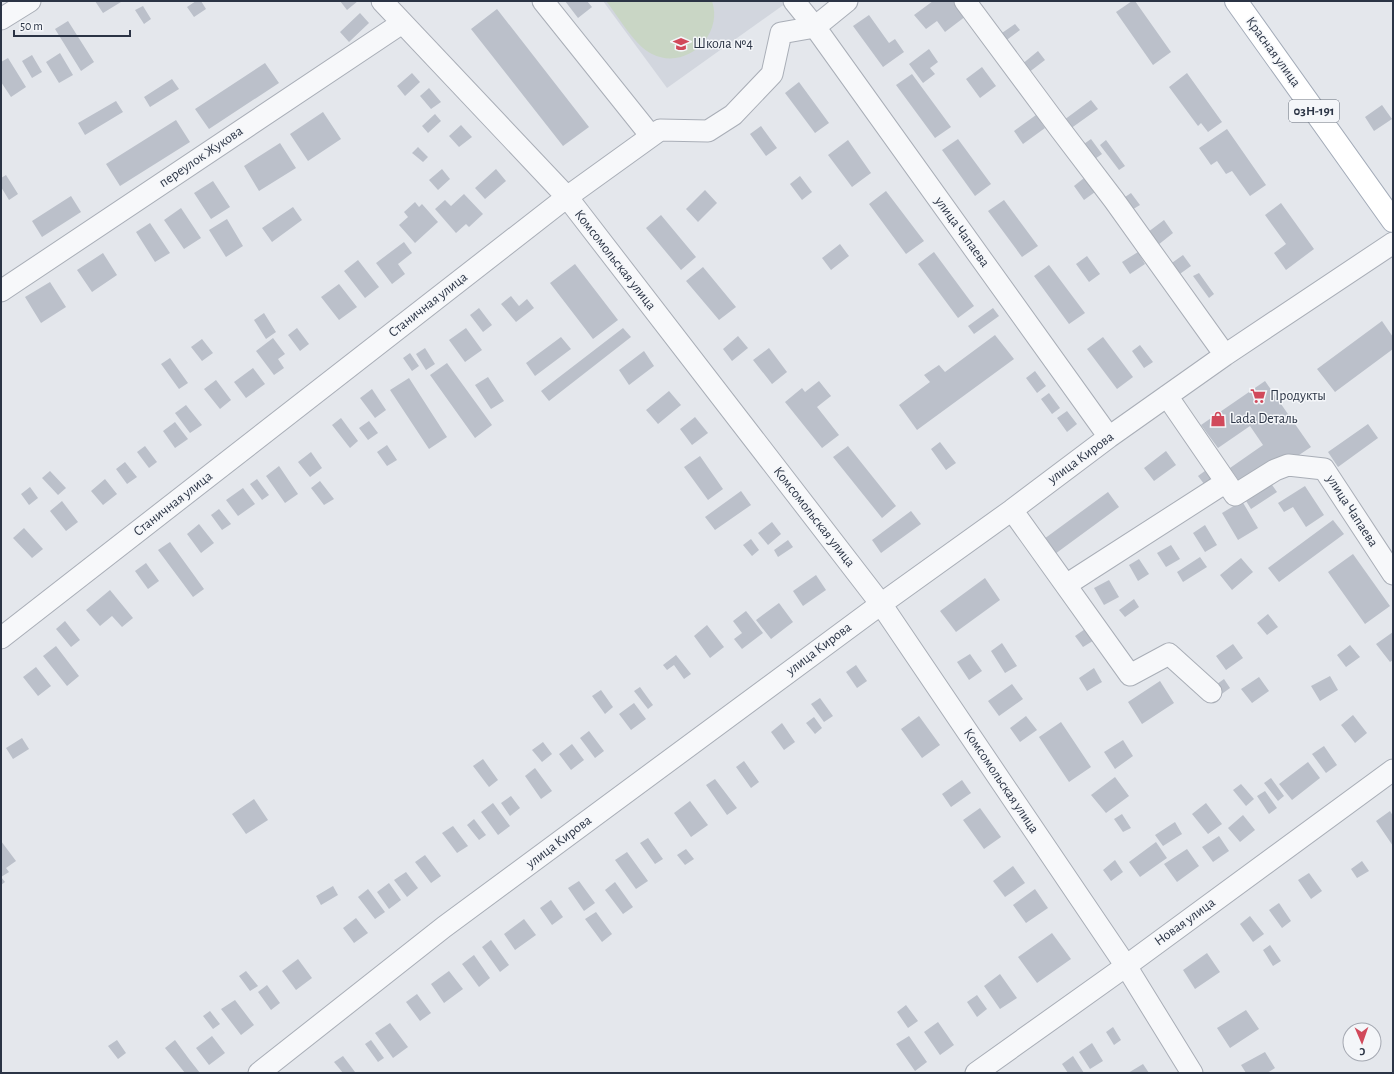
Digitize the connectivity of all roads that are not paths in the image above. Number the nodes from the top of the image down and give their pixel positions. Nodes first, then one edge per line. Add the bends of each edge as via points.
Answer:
1 (30, 1) edge
2 (382, 1) edge
3 (543, 1) edge
4 (794, 1) edge
5 (847, 1) edge
6 (965, 1) edge
7 (1236, 1) edge
8 (1, 19) edge
9 (402, 23) junction
10 (815, 27) junction
11 (651, 136) junction
12 (567, 197) junction
13 (1393, 221) edge
14 (1393, 243) edge
15 (1, 291) edge
16 (1225, 355) junction
17 (1167, 396) junction
18 (1109, 437) junction
19 (1226, 482) junction
20 (1012, 510) junction
21 (1393, 574) edge
22 (1066, 585) junction
23 (881, 604) junction
24 (1, 638) edge
25 (1212, 692) dead end
26 (1393, 770) edge
27 (1126, 966) junction
28 (259, 1073) edge
29 (976, 1073) edge
30 (1192, 1073) edge

1 - 8 street
2 - 9 street, Комсомольская улица
3 - 11 street
4 - 10 street, улица Чапаева
5 - 10 street, Станичная улица
6 - 16 street via 1114,200
7 - 13 main road, Красная улица / 03Н-191
9 - 12 street, Комсомольская улица
9 - 15 street, переулок Жукова
10 - 11 street, Станичная улица via 781,34 772,74 733,115 708,131 660,130
10 - 18 street, улица Чапаева
11 - 12 street, Станичная улица
12 - 23 street, Комсомольская улица
12 - 24 street, Станичная улица
14 - 16 street, улица Кирова
16 - 17 street, улица Кирова
17 - 18 street, улица Кирова
17 - 19 street
18 - 20 street, улица Кирова
19 - 21 street, улица Чапаева via 1235,495 1275,470 1288,465 1324,469
19 - 22 street
20 - 22 street
20 - 23 street, улица Кирова
22 - 25 street via 1130,675 1169,654
23 - 27 street, Комсомольская улица
23 - 28 street, улица Кирова via 444,927
26 - 27 street, Новая улица
27 - 29 street, Новая улица
27 - 30 street, Комсомольская улица

